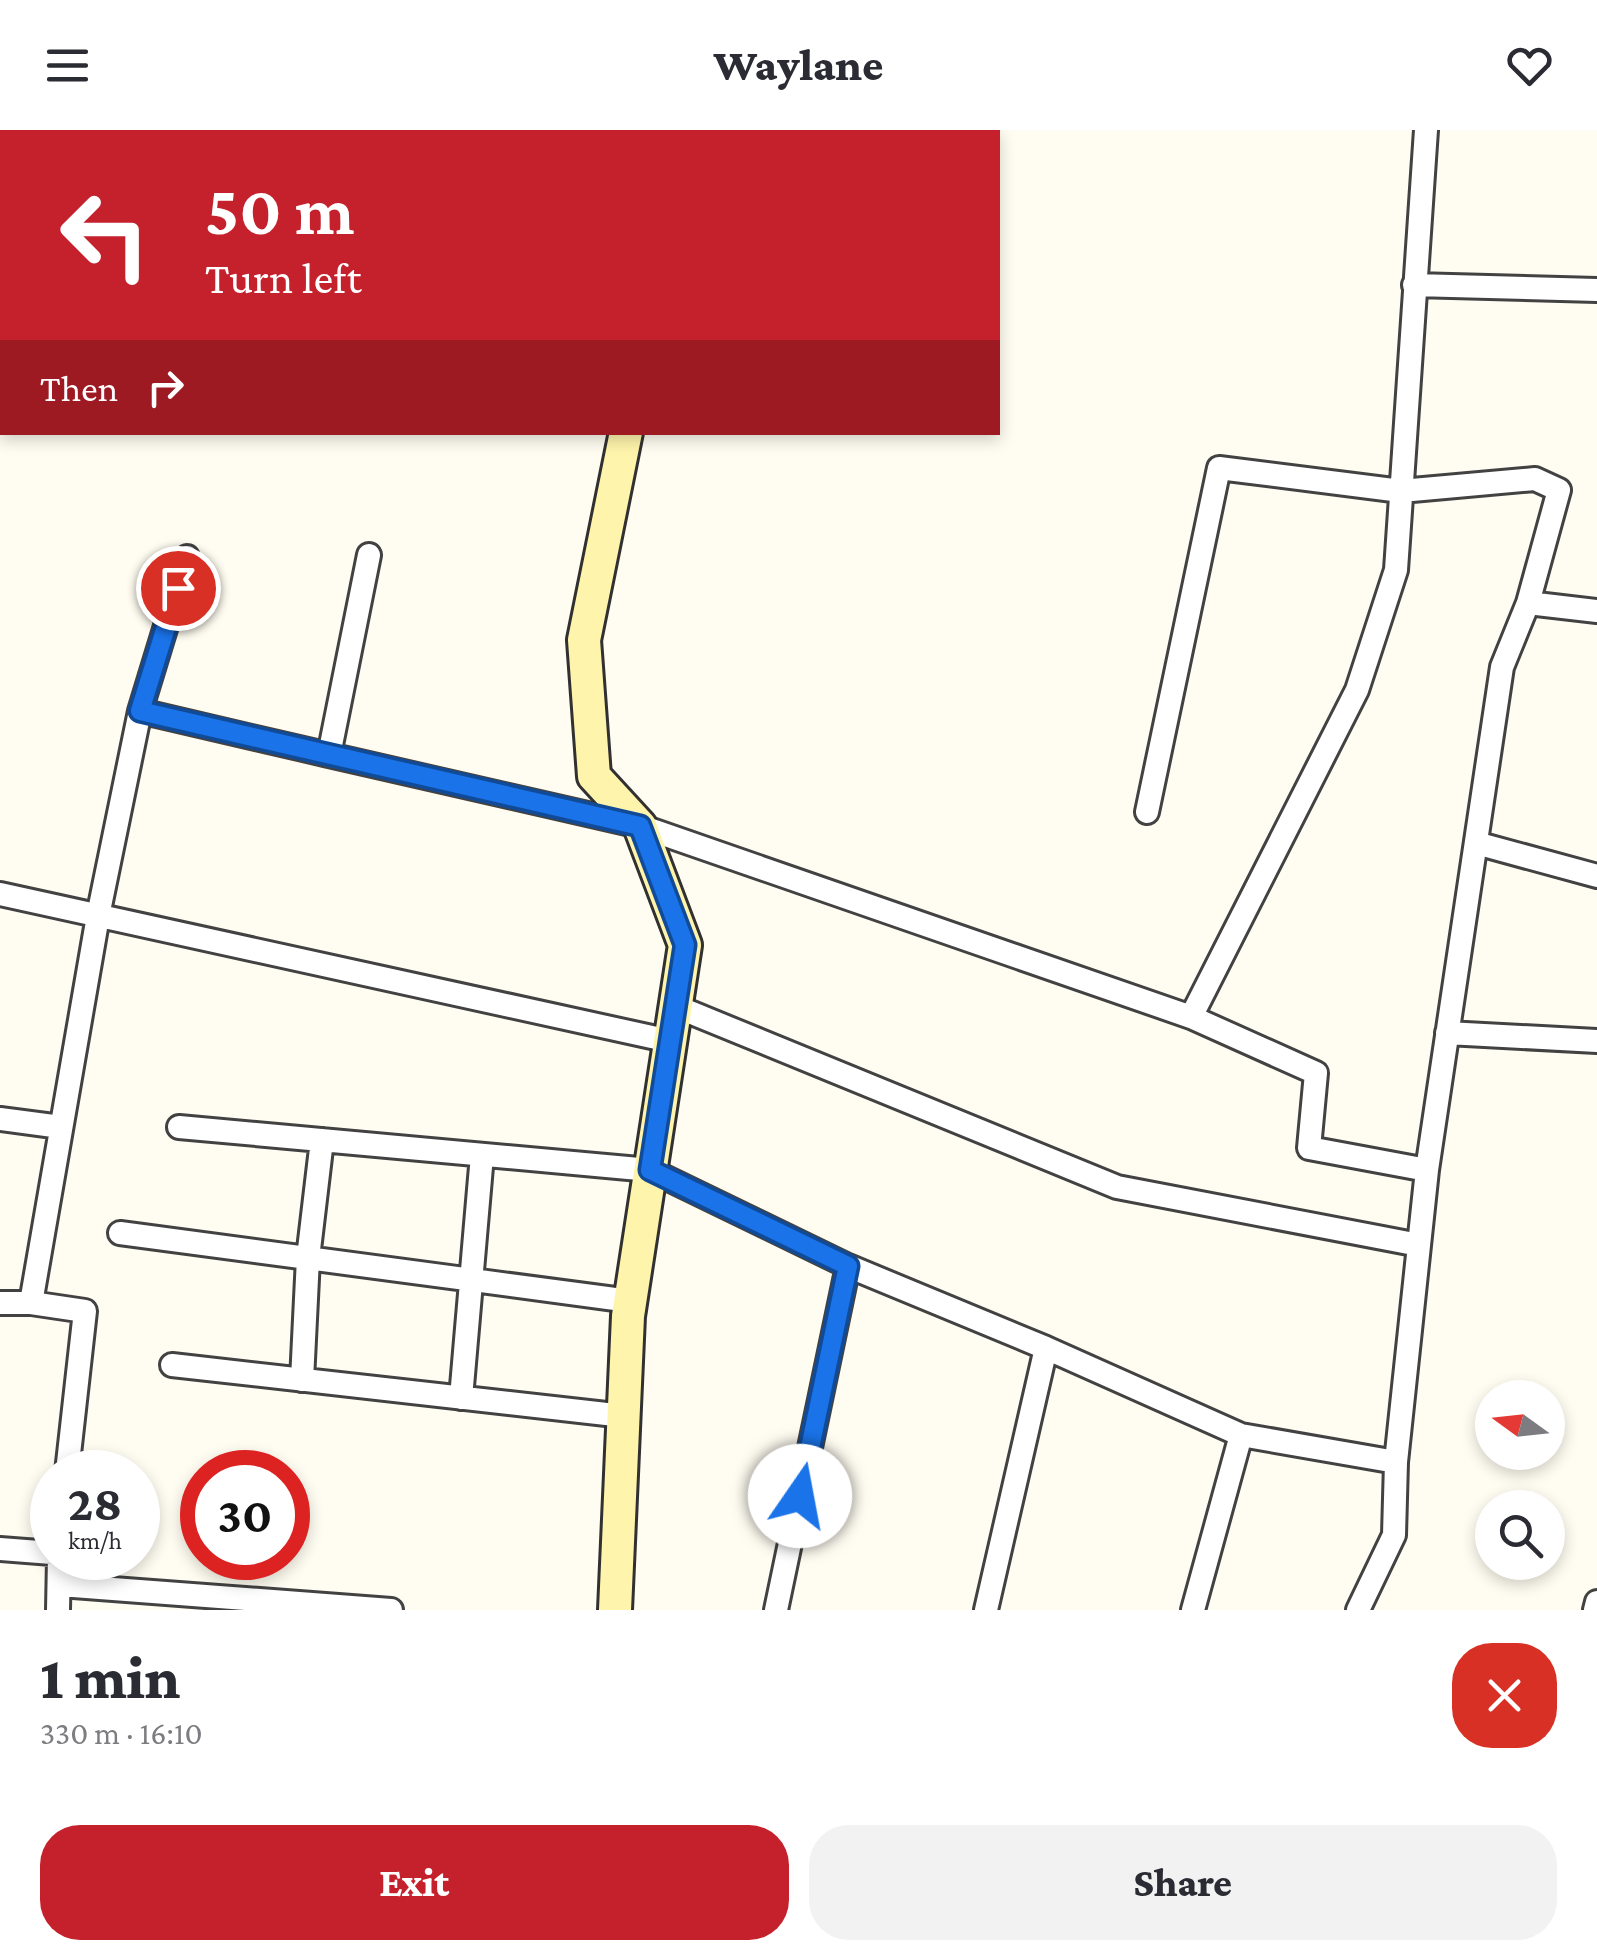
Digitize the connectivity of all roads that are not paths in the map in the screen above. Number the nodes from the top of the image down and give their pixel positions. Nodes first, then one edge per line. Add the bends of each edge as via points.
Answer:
1 (1426, 130) edge
2 (1414, 285) junction
3 (1597, 290) edge
4 (625, 435) edge
5 (1401, 491) junction
6 (369, 555) dead end
7 (187, 557) dead end
8 (1528, 603) junction
9 (1597, 611) edge
10 (140, 711) junction
11 (329, 754) junction
12 (1148, 812) dead end
13 (640, 826) junction
14 (1476, 843) junction
15 (1597, 876) edge
16 (0, 894) edge
17 (98, 916) junction
18 (675, 1006) junction
19 (1191, 1017) junction
20 (1448, 1033) junction
21 (670, 1040) junction
22 (1597, 1040) edge
23 (0, 1119) edge
24 (179, 1127) dead end
25 (61, 1128) junction
26 (322, 1140) junction
27 (482, 1154) junction
28 (650, 1170) junction
29 (1427, 1170) junction
30 (120, 1233) dead end
31 (1419, 1245) junction
32 (308, 1258) junction
33 (848, 1266) junction
34 (472, 1280) junction
35 (630, 1301) junction
36 (0, 1303) edge
37 (31, 1303) junction
38 (1046, 1348) junction
39 (172, 1365) dead end
40 (302, 1380) junction
41 (460, 1398) junction
42 (624, 1416) junction
43 (1242, 1435) junction
44 (70, 1450) edge
45 (1396, 1462) junction
46 (0, 1549) edge
47 (30, 1551) edge
48 (60, 1580) edge
49 (60, 1585) junction
50 (1597, 1602) edge
51 (58, 1610) edge
52 (391, 1610) edge
53 (615, 1610) edge
54 (776, 1610) edge
55 (986, 1610) edge
56 (1193, 1610) edge
57 (1358, 1610) edge
58 (1594, 1610) edge

1 - 2 street
2 - 3 street
2 - 5 street
4 - 13 street via 584,640 594,776
5 - 8 street via 1535,479 1559,490
5 - 12 street via 1218,468
5 - 19 street via 1396,570 1357,690
6 - 11 street
7 - 10 street
8 - 9 street
8 - 14 street via 1502,666
10 - 11 street
10 - 17 street
11 - 13 street
13 - 18 street via 685,945
13 - 19 street
14 - 15 street
14 - 20 street
16 - 17 street
17 - 21 street
17 - 25 street
18 - 21 street
18 - 31 street via 1116,1187
19 - 29 street via 1316,1074 1309,1148
20 - 22 street
20 - 29 street
21 - 28 street
23 - 25 street
24 - 26 street
25 - 37 street
26 - 27 street
26 - 32 street
27 - 28 street
27 - 34 street
28 - 33 street
28 - 35 street
29 - 31 street
30 - 32 street
31 - 45 street
32 - 34 street
32 - 40 street
33 - 38 street
33 - 54 street
34 - 35 street
34 - 41 street
35 - 42 street
36 - 37 street
37 - 44 street via 85,1311
38 - 43 street
38 - 55 street
39 - 40 street
40 - 41 street
41 - 42 street
42 - 53 street
43 - 45 street
43 - 56 street
45 - 57 street via 1394,1535
46 - 47 street
48 - 49 street
49 - 51 street
49 - 52 street
50 - 58 street

